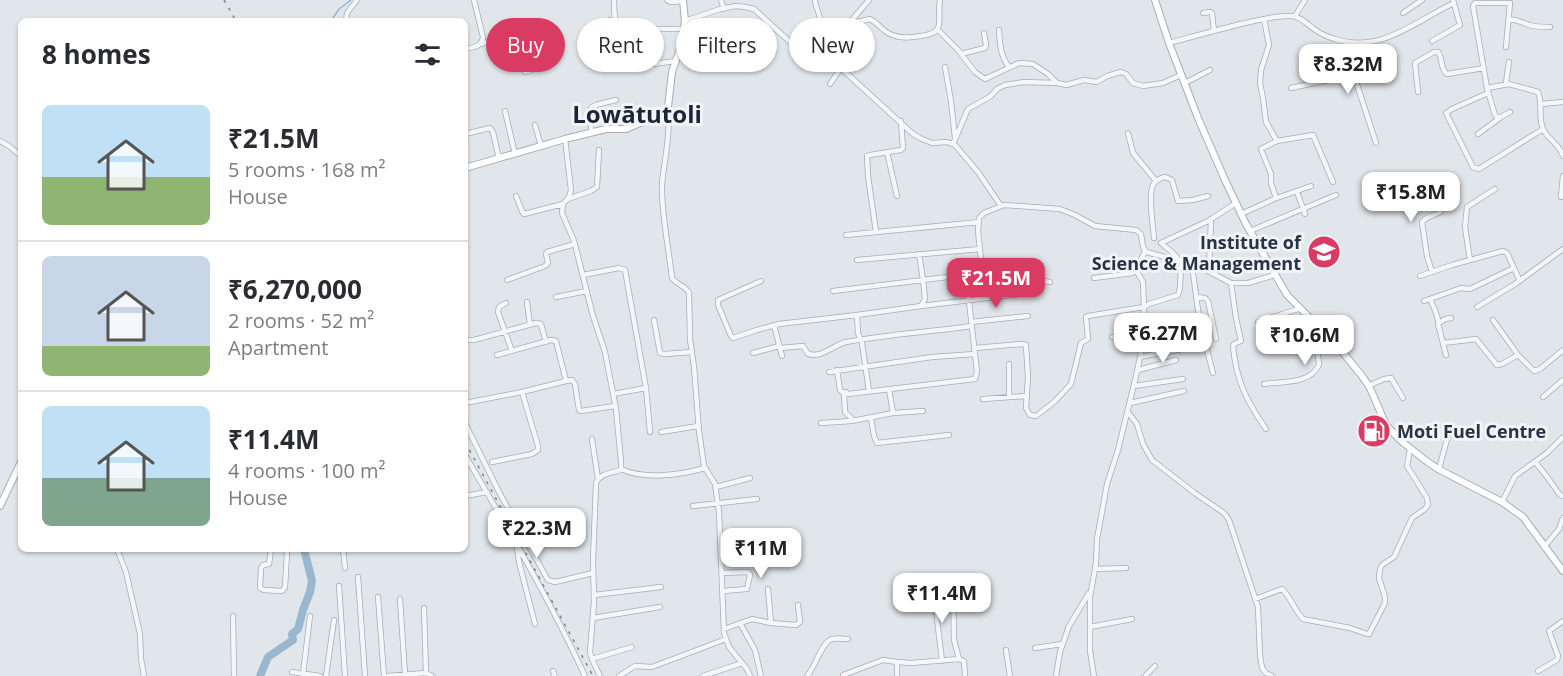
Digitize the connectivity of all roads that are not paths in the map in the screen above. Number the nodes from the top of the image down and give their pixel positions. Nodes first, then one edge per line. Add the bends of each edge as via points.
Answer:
1 (357, 0) edge
2 (474, 0) edge
3 (614, 0) edge
4 (667, 0) edge
5 (720, 0) edge
6 (815, 0) edge
7 (869, 0) edge
8 (940, 0) edge
9 (1155, 0) edge
10 (1305, 0) edge
11 (683, 1) edge
12 (1510, 1) edge
13 (1419, 2) edge
14 (1454, 2) edge
15 (724, 9) junction
16 (1203, 13) dead end
17 (1403, 13) dead end
18 (1294, 16) junction
19 (346, 18) edge
20 (615, 18) edge
21 (685, 18) edge
22 (695, 18) edge
23 (820, 18) edge
24 (854, 18) edge
25 (1509, 19) junction
26 (1263, 20) junction
27 (875, 23) edge
28 (1550, 27) dead end
29 (938, 29) junction
30 (999, 30) dead end
31 (1214, 31) junction
32 (984, 33) dead end
33 (1432, 40) dead end
34 (789, 41) edge
35 (486, 43) edge
36 (1169, 43) junction
37 (1352, 43) junction
38 (480, 44) junction
39 (1506, 47) dead end
40 (468, 48) edge
41 (961, 54) junction
42 (676, 61) joint
43 (1350, 62) junction
44 (1509, 62) dead end
45 (664, 63) edge
46 (945, 67) dead end
47 (1009, 67) junction
48 (1484, 68) junction
49 (1210, 70) dead end
50 (838, 72) edge
51 (845, 72) edge
52 (1181, 75) junction
53 (1057, 83) junction
54 (1185, 83) junction
55 (1506, 83) junction
56 (830, 84) dead end
57 (1291, 88) dead end
58 (1487, 91) junction
59 (1418, 92) dead end
60 (616, 100) dead end
61 (1563, 102) edge
62 (1540, 104) junction
63 (666, 110) junction
64 (505, 111) dead end
65 (1510, 112) dead end
66 (1501, 117) junction
67 (901, 122) junction
68 (535, 125) dead end
69 (1543, 129) junction
70 (468, 133) edge
71 (592, 133) junction
72 (1128, 133) dead end
73 (1478, 134) dead end
74 (565, 139) junction
75 (0, 141) edge
76 (954, 141) junction
77 (1276, 141) junction
78 (1376, 142) dead end
79 (541, 146) junction
80 (599, 150) dead end
81 (887, 152) junction
82 (18, 154) edge
83 (515, 154) junction
84 (1563, 156) edge
85 (499, 159) junction
86 (468, 167) edge
87 (1563, 176) edge
88 (1441, 178) dead end
89 (1156, 181) junction
90 (1333, 182) dead end
91 (1311, 186) dead end
92 (1495, 189) dead end
93 (1297, 192) junction
94 (1336, 195) dead end
95 (516, 196) dead end
96 (897, 196) dead end
97 (1208, 196) dead end
98 (1560, 197) edge
99 (1276, 198) junction
100 (568, 199) junction
101 (1236, 203) junction
102 (563, 204) junction
103 (1001, 206) junction
104 (1304, 211) junction
105 (1241, 214) junction
106 (1211, 219) junction
107 (979, 222) junction
108 (1250, 231) junction
109 (876, 232) junction
110 (1140, 232) junction
111 (846, 235) dead end
112 (1154, 238) junction
113 (1161, 243) junction
114 (575, 244) junction
115 (980, 249) junction
116 (1563, 249) edge
117 (1145, 251) junction
118 (918, 254) junction
119 (857, 260) dead end
120 (1470, 260) junction
121 (1182, 262) junction
122 (1192, 266) junction
123 (1514, 268) junction
124 (1136, 270) junction
125 (1209, 271) junction
126 (1432, 272) junction
127 (979, 273) junction
128 (583, 275) junction
129 (966, 275) junction
130 (1275, 275) junction
131 (1420, 276) dead end
132 (1094, 278) dead end
133 (507, 280) dead end
134 (923, 280) junction
135 (1520, 280) junction
136 (761, 281) dead end
137 (1050, 282) dead end
138 (1231, 284) junction
139 (587, 291) junction
140 (833, 291) dead end
141 (1020, 294) dead end
142 (556, 297) dead end
143 (1196, 297) junction
144 (1431, 299) junction
145 (969, 301) junction
146 (1425, 301) dead end
147 (527, 302) dead end
148 (506, 303) dead end
149 (921, 306) junction
150 (1144, 307) junction
151 (1477, 307) dead end
152 (1301, 308) junction
153 (857, 315) junction
154 (1028, 316) dead end
155 (1451, 318) dead end
156 (654, 320) dead end
157 (1493, 320) dead end
158 (1258, 322) dead end
159 (1439, 323) junction
160 (972, 324) junction
161 (530, 325) junction
162 (774, 325) junction
163 (504, 332) junction
164 (1325, 333) junction
165 (1112, 337) dead end
166 (1143, 337) junction
167 (860, 339) junction
168 (1216, 339) dead end
169 (468, 340) edge
170 (546, 342) junction
171 (1443, 343) junction
172 (779, 347) junction
173 (1182, 349) dead end
174 (1563, 350) edge
175 (512, 351) junction
176 (975, 351) junction
177 (692, 352) junction
178 (753, 353) dead end
179 (497, 355) dead end
180 (1446, 355) dead end
181 (1518, 355) junction
182 (782, 356) dead end
183 (1140, 357) junction
184 (1176, 360) dead end
185 (1009, 364) dead end
186 (865, 366) junction
187 (837, 370) junction
188 (1137, 370) junction
189 (829, 372) dead end
190 (1213, 373) dead end
191 (1184, 379) dead end
192 (1563, 380) edge
193 (566, 381) junction
194 (1264, 384) dead end
195 (1134, 386) junction
196 (1368, 386) junction
197 (646, 388) junction
198 (889, 389) junction
199 (869, 391) junction
200 (1184, 391) dead end
201 (522, 392) junction
202 (846, 392) junction
203 (613, 394) junction
204 (1027, 396) junction
205 (1009, 397) junction
206 (1543, 397) dead end
207 (1403, 398) dead end
208 (983, 399) dead end
209 (468, 402) edge
210 (1130, 403) junction
211 (615, 406) junction
212 (923, 411) dead end
213 (1128, 412) junction
214 (893, 413) junction
215 (871, 418) junction
216 (852, 419) dead end
217 (821, 423) dead end
218 (698, 426) junction
219 (468, 429) edge
220 (1266, 429) dead end
221 (650, 432) dead end
222 (661, 432) dead end
223 (1449, 432) dead end
224 (949, 435) dead end
225 (1563, 437) edge
226 (592, 439) dead end
227 (1410, 449) junction
228 (468, 460) edge
229 (492, 462) dead end
230 (1534, 462) junction
231 (18, 468) edge
232 (705, 468) junction
233 (621, 469) junction
234 (1439, 469) junction
235 (750, 478) dead end
236 (598, 479) junction
237 (716, 487) junction
238 (487, 492) junction
239 (468, 495) edge
240 (1563, 496) edge
241 (757, 499) dead end
242 (1502, 502) junction
243 (718, 503) junction
244 (0, 506) edge
245 (693, 506) dead end
246 (1563, 518) edge
247 (518, 547) junction
248 (1544, 547) junction
249 (118, 552) edge
250 (271, 552) edge
251 (286, 552) edge
252 (343, 552) edge
253 (1560, 561) edge
254 (345, 568) dead end
255 (1126, 568) dead end
256 (1095, 569) junction
257 (1563, 571) edge
258 (593, 573) junction
259 (722, 573) junction
260 (358, 577) dead end
261 (339, 586) dead end
262 (953, 586) dead end
263 (661, 587) dead end
264 (768, 589) dead end
265 (723, 591) junction
266 (1091, 591) junction
267 (594, 595) junction
268 (378, 597) dead end
269 (400, 598) dead end
270 (1255, 599) junction
271 (798, 605) dead end
272 (660, 607) dead end
273 (424, 608) dead end
274 (936, 610) dead end
275 (310, 615) dead end
276 (233, 616) dead end
277 (593, 618) junction
278 (1132, 619) dead end
279 (334, 620) dead end
280 (1563, 621) edge
281 (740, 623) junction
282 (771, 623) junction
283 (535, 624) dead end
284 (1090, 627) junction
285 (724, 629) junction
286 (726, 639) junction
287 (848, 639) dead end
288 (1062, 644) junction
289 (632, 646) dead end
290 (1035, 648) dead end
291 (1006, 650) dead end
292 (591, 659) junction
293 (959, 659) junction
294 (942, 661) junction
295 (897, 662) junction
296 (742, 663) junction
297 (1155, 666) dead end
298 (1538, 671) dead end
299 (292, 672) dead end
300 (426, 673) junction
301 (303, 674) junction
302 (405, 674) junction
303 (413, 675) edge
304 (843, 675) edge
305 (144, 676) edge
306 (234, 676) edge
307 (320, 676) edge
308 (326, 676) edge
309 (345, 676) edge
310 (365, 676) edge
311 (386, 676) edge
312 (432, 676) edge
313 (585, 676) edge
314 (600, 676) edge
315 (619, 676) edge
316 (704, 676) edge
317 (750, 676) edge
318 (761, 676) edge
319 (807, 676) edge
320 (897, 676) edge
321 (965, 676) edge
322 (1010, 676) edge
323 (1056, 676) edge
324 (1094, 676) edge
325 (1146, 676) edge
326 (1272, 676) edge

1 - 19 street
2 - 38 street via 483,37
3 - 20 street
4 - 11 street
5 - 15 street
6 - 23 street
7 - 24 street
8 - 29 street
9 - 36 street
10 - 18 street
11 - 21 street
12 - 25 street
12 - 48 street via 1473,4
13 - 17 street
14 - 33 street via 1460,25
14 - 37 street via 1388,38
15 - 22 street
15 - 34 street via 754,9
16 - 31 street via 1212,13
18 - 26 street
18 - 37 street via 1326,36
25 - 28 street
25 - 39 street
26 - 31 street
26 - 77 street via 1269,45 1260,83 1266,122
27 - 29 street via 890,34 907,38
29 - 41 street
30 - 47 street via 1001,53
31 - 36 street
32 - 41 street via 985,48
35 - 38 street
36 - 52 street
37 - 43 street
38 - 40 street
41 - 47 street via 983,78
42 - 45 street
42 - 63 street
43 - 57 street via 1341,65 1328,80
43 - 78 street
44 - 55 street
46 - 76 street
47 - 53 street via 1033,64
48 - 58 street
48 - 59 street via 1447,74 1439,52 1434,52 1415,63
49 - 54 street
50 - 56 street
51 - 67 street
52 - 53 street via 1143,86 1121,72 1096,82
52 - 54 street
53 - 76 street via 1024,82 997,89 968,109
54 - 101 street
55 - 58 street
55 - 62 street via 1538,92
58 - 66 street via 1495,115
58 - 69 street via 1446,113 1475,169
60 - 71 street via 590,108
61 - 62 street
62 - 69 street
63 - 71 street via 626,129
63 - 177 street via 664,215 672,278 689,293
64 - 83 street
65 - 66 street
66 - 73 street
67 - 76 street via 927,142
67 - 81 street via 903,148
68 - 79 street
69 - 84 street
70 - 85 street via 491,129
71 - 74 street
72 - 89 street via 1132,153
74 - 79 street
74 - 100 street via 571,190
75 - 82 street
76 - 103 street
77 - 90 street via 1313,135
77 - 99 street via 1261,149
79 - 83 street
80 - 100 street via 597,187
81 - 96 street
81 - 109 street via 867,156
83 - 85 street
85 - 86 street
87 - 98 street
88 - 126 street via 1444,207 1422,222
89 - 97 street via 1165,177 1172,180 1178,201
89 - 112 street via 1152,195
91 - 93 street
92 - 120 street via 1467,207 1465,227
93 - 99 street
93 - 104 street
94 - 104 street
95 - 102 street via 524,214
99 - 105 street
100 - 102 street
101 - 105 street
101 - 106 street
102 - 114 street via 562,213
103 - 107 street via 981,215
103 - 110 street via 1059,209 1095,226
104 - 108 street
105 - 108 street
106 - 113 street
106 - 125 street
107 - 109 street
107 - 115 street
108 - 130 street
109 - 111 street
110 - 112 street
110 - 117 street
112 - 113 street
113 - 121 street
114 - 128 street
114 - 133 street via 547,252 545,266
115 - 118 street
115 - 127 street
116 - 135 street
117 - 121 street
117 - 124 street
118 - 119 street
118 - 134 street
120 - 123 street via 1503,251
120 - 126 street
121 - 122 street
121 - 150 street via 1179,294
122 - 125 street
122 - 143 street
123 - 135 street
123 - 144 street via 1470,289 1461,288
124 - 132 street
124 - 150 street via 1143,282
125 - 138 street
126 - 131 street
127 - 129 street
127 - 137 street via 1016,271 1026,278
128 - 139 street
128 - 197 street via 625,270
129 - 134 street
129 - 145 street
130 - 138 street
130 - 152 street
134 - 140 street
134 - 149 street via 925,299
135 - 151 street
136 - 162 street via 717,302 733,338
138 - 220 street via 1241,341 1233,346 1241,384
139 - 142 street
139 - 203 street
141 - 145 street
143 - 168 street via 1208,301
143 - 190 street
144 - 146 street
144 - 159 street
145 - 149 street
145 - 160 street
147 - 161 street
148 - 163 street via 498,312
149 - 153 street
150 - 166 street
150 - 204 street via 1086,317 1088,339 1081,343 1069,387 1036,416 1027,411
152 - 158 street
152 - 164 street
153 - 162 street
153 - 167 street
154 - 160 street
155 - 159 street
156 - 177 street via 660,353
157 - 181 street
159 - 171 street
160 - 167 street
160 - 176 street
161 - 163 street
161 - 170 street via 541,324
162 - 172 street
163 - 169 street
163 - 175 street
164 - 194 street via 1317,346 1319,363 1312,375 1297,381
164 - 196 street
165 - 166 street
166 - 183 street
167 - 172 street via 811,356 803,346
167 - 186 street
170 - 175 street
170 - 193 street via 557,343
171 - 180 street
171 - 181 street via 1477,340 1498,365
172 - 178 street
172 - 182 street
173 - 183 street
174 - 181 street via 1536,371
175 - 179 street
176 - 186 street
176 - 198 street via 975,379
176 - 204 street via 1026,345
177 - 218 street
183 - 188 street
184 - 188 street
185 - 205 street
186 - 187 street
186 - 199 street
187 - 189 street
187 - 202 street via 840,390
188 - 195 street
191 - 195 street
192 - 206 street
193 - 201 street
193 - 211 street via 574,382 580,411
195 - 210 street
196 - 207 street via 1391,378
196 - 227 street via 1386,425
197 - 203 street
197 - 221 street
198 - 199 street
198 - 214 street
199 - 202 street
200 - 210 street
201 - 209 street
201 - 229 street via 538,450
202 - 216 street via 845,412
203 - 211 street
204 - 205 street
205 - 208 street
210 - 213 street
211 - 233 street
212 - 214 street
213 - 256 street via 1107,484
213 - 270 street via 1152,460 1228,517
214 - 215 street
215 - 217 street
215 - 224 street via 877,443
218 - 222 street
218 - 232 street
219 - 258 street via 548,580 555,582
223 - 234 street
225 - 230 street
226 - 236 street
227 - 234 street
227 - 270 street via 1407,468 1428,504 1412,518 1394,557 1380,568 1378,578 1385,603 1369,634 1303,619 1282,589
228 - 238 street
230 - 240 street
230 - 242 street via 1515,476
231 - 244 street
232 - 233 street via 674,475 635,474
232 - 237 street
233 - 236 street
234 - 242 street
235 - 237 street
236 - 258 street
237 - 243 street
238 - 239 street
238 - 247 street
241 - 243 street
242 - 248 street via 1523,517
243 - 245 street
243 - 259 street
246 - 248 street
247 - 283 street
247 - 313 street
248 - 253 street
249 - 305 street via 140,634
250 - 251 street via 269,564 261,567 261,588 283,591
252 - 254 street
253 - 257 street
255 - 256 street
256 - 266 street
258 - 267 street
259 - 265 street
259 - 265 street via 750,575 747,589
260 - 310 street
261 - 309 street
262 - 293 street
263 - 267 street
264 - 282 street
265 - 285 street
266 - 284 street
266 - 288 street
267 - 277 street
268 - 311 street
269 - 302 street
270 - 326 street via 1261,664 1263,671
271 - 282 street via 798,624
272 - 277 street
273 - 300 street
274 - 294 street
275 - 301 street
276 - 306 street
277 - 292 street
278 - 284 street
279 - 308 street
280 - 298 street via 1549,631 1557,660
281 - 282 street via 753,619
281 - 285 street
281 - 318 street via 755,650
284 - 324 street
285 - 286 street
286 - 296 street
286 - 315 street via 652,667 635,666
287 - 319 street via 826,642
288 - 290 street
288 - 323 street
289 - 292 street
291 - 322 street
292 - 314 street
293 - 294 street
293 - 321 street via 964,661
294 - 295 street
295 - 304 street via 883,660
295 - 320 street
296 - 316 street
296 - 317 street
297 - 325 street
299 - 301 street
300 - 303 street
300 - 312 street
301 - 307 street
302 - 303 street
302 - 311 street

